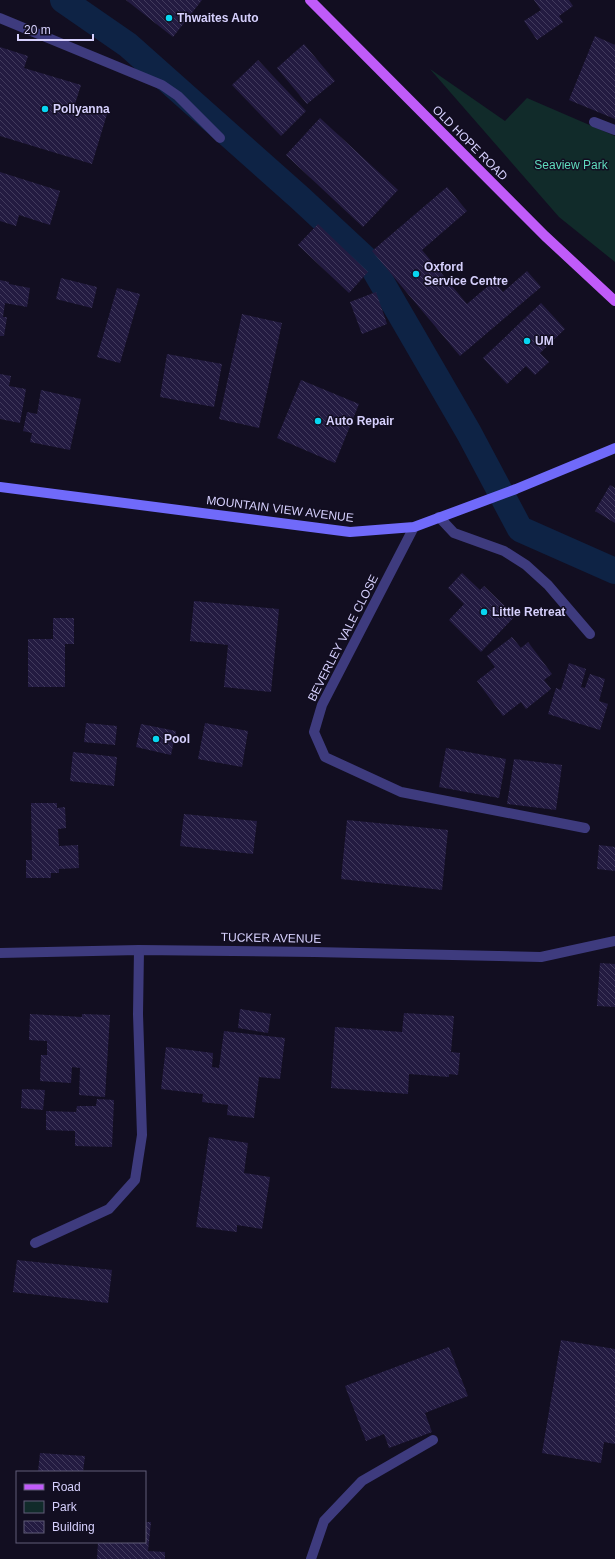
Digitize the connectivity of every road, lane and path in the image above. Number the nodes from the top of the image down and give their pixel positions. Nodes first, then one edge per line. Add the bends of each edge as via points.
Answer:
1 (310, 0) edge
2 (0, 18) edge
3 (594, 122) dead end
4 (615, 130) edge
5 (220, 138) dead end
6 (615, 301) edge
7 (615, 448) edge
8 (0, 487) edge
9 (439, 517) junction
10 (414, 527) junction
11 (590, 634) dead end
12 (585, 828) dead end
13 (615, 941) edge
14 (139, 950) junction
15 (0, 953) edge
16 (35, 1243) dead end
17 (434, 1440) dead end
18 (310, 1559) edge

1 - 6 main road, OLD HOPE ROAD via 545,236
2 - 5 street via 162,85 178,96
3 - 4 street
7 - 9 main road, MOUNTAIN VIEW AVENUE via 516,489
8 - 10 main road, MOUNTAIN VIEW AVENUE via 350,532
9 - 10 main road, MOUNTAIN VIEW AVENUE
9 - 11 street via 454,533 504,551 526,565 548,585
10 - 12 street, BEVERLEY VALE CLOSE via 322,705 314,732 326,757 401,792
13 - 14 street, TUCKER AVENUE via 541,957
14 - 15 street, TUCKER AVENUE
14 - 16 street via 138,1014 142,1135 135,1180 109,1208
17 - 18 street via 362,1481 324,1521

